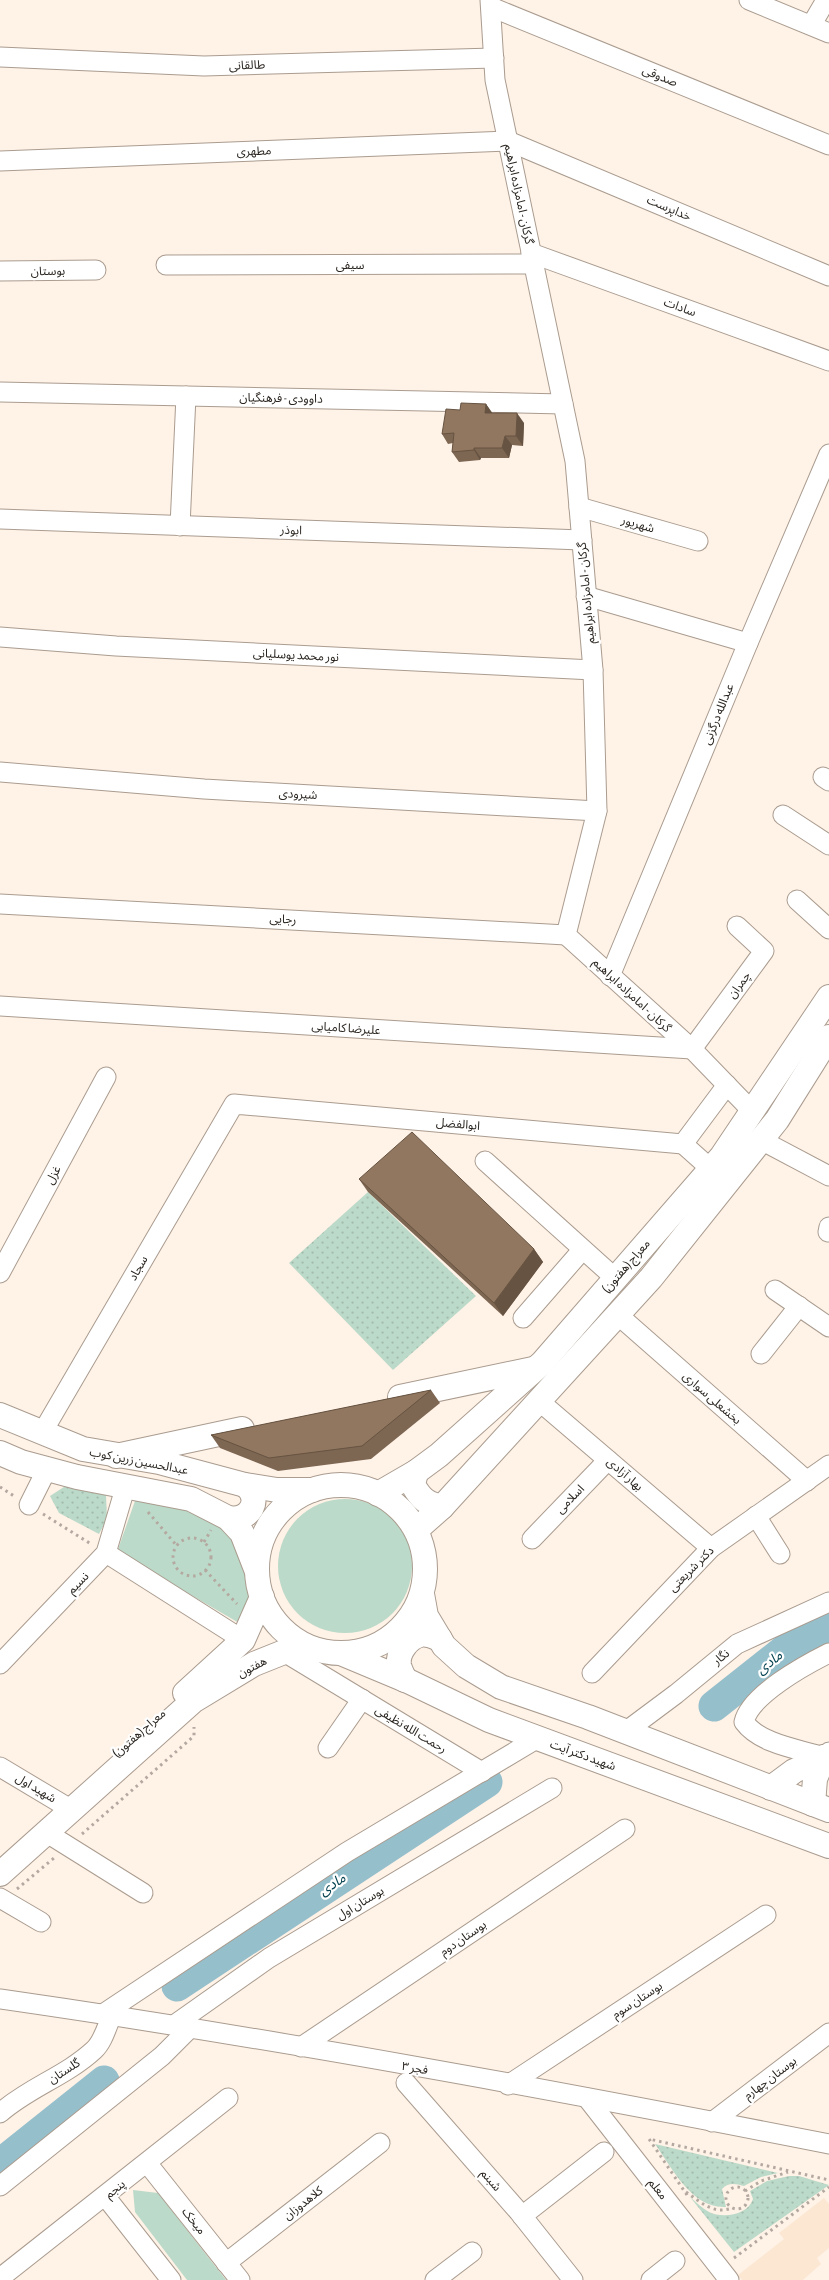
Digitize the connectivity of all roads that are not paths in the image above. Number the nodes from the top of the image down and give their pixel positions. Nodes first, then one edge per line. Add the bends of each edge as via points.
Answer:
1 (826, 0) edge
2 (756, 1) edge
3 (490, 3) edge
4 (812, 24) junction
5 (829, 33) edge
6 (0, 57) edge
7 (494, 58) junction
8 (508, 141) junction
9 (829, 145) edge
10 (0, 161) edge
11 (532, 259) junction
12 (166, 265) dead end
13 (96, 270) dead end
14 (0, 271) edge
15 (829, 276) edge
16 (829, 361) edge
17 (0, 392) edge
18 (186, 396) junction
19 (563, 404) junction
20 (828, 458) edge
21 (579, 507) junction
22 (0, 520) edge
23 (180, 526) junction
24 (582, 540) junction
25 (698, 541) dead end
26 (586, 596) junction
27 (0, 636) edge
28 (748, 643) junction
29 (593, 670) junction
30 (0, 772) edge
31 (597, 811) junction
32 (783, 815) dead end
33 (829, 844) edge
34 (797, 900) dead end
35 (0, 904) edge
36 (737, 926) dead end
37 (829, 929) edge
38 (566, 935) junction
39 (610, 976) junction
40 (829, 997) edge
41 (0, 1006) edge
42 (827, 1042) edge
43 (692, 1050) junction
44 (106, 1077) dead end
45 (727, 1085) junction
46 (234, 1104) joint
47 (752, 1111) junction
48 (761, 1140) junction
49 (683, 1144) junction
50 (485, 1161) dead end
51 (711, 1168) junction
52 (829, 1176) edge
53 (577, 1256) dead end
54 (0, 1273) edge
55 (615, 1278) junction
56 (775, 1290) dead end
57 (799, 1306) junction
58 (618, 1315) junction
59 (523, 1318) dead end
60 (829, 1327) edge
61 (761, 1354) dead end
62 (535, 1369) junction
63 (379, 1401) edge
64 (539, 1401) junction
65 (0, 1415) edge
66 (262, 1425) edge
67 (42, 1433) junction
68 (0, 1453) edge
69 (116, 1456) junction
70 (608, 1460) junction
71 (828, 1468) edge
72 (47, 1469) junction
73 (416, 1472) junction
74 (807, 1481) junction
75 (245, 1484) junction
76 (126, 1486) junction
77 (314, 1490) junction
78 (378, 1494) junction
79 (29, 1505) road end
80 (442, 1507) junction
81 (756, 1516) junction
82 (228, 1518) junction
83 (416, 1530) junction
84 (532, 1539) dead end
85 (711, 1548) junction
86 (106, 1553) junction
87 (780, 1554) dead end
88 (257, 1572) junction
89 (422, 1594) junction
90 (262, 1597) junction
91 (829, 1602) edge
92 (234, 1634) junction
93 (440, 1639) junction
94 (316, 1650) junction
95 (284, 1652) junction
96 (829, 1653) edge
97 (343, 1654) junction
98 (0, 1664) edge
99 (592, 1673) dead end
100 (405, 1680) junction
101 (362, 1699) junction
102 (193, 1701) joint
103 (625, 1732) junction
104 (538, 1738) junction
105 (328, 1748) dead end
106 (826, 1754) edge
107 (0, 1767) edge
108 (482, 1772) junction
109 (552, 1788) dead end
110 (771, 1788) junction
111 (66, 1806) junction
112 (821, 1807) edge
113 (625, 1829) dead end
114 (47, 1833) junction
115 (829, 1846) edge
116 (0, 1856) edge
117 (0, 1874) edge
118 (143, 1893) dead end
119 (2, 1899) edge
120 (766, 1915) dead end
121 (41, 1922) dead end
122 (0, 1999) edge
123 (108, 2015) junction
124 (182, 2026) junction
125 (829, 2034) edge
126 (301, 2047) junction
127 (406, 2083) dead end
128 (508, 2085) junction
129 (228, 2098) dead end
130 (588, 2098) junction
131 (0, 2113) edge
132 (712, 2122) junction
133 (380, 2143) dead end
134 (829, 2144) edge
135 (604, 2152) dead end
136 (147, 2163) junction
137 (0, 2186) edge
138 (105, 2196) junction
139 (522, 2216) junction
140 (472, 2252) dead end
141 (675, 2261) dead end
142 (226, 2262) junction
143 (728, 2270) edge
144 (0, 2278) edge
145 (171, 2280) edge
146 (240, 2280) edge
147 (435, 2280) edge
148 (573, 2280) edge
149 (651, 2280) edge

1 - 4 street
2 - 4 street
3 - 7 street, گرکان - امامزاده ابراهیم
3 - 9 street, صدوقی
4 - 5 street
6 - 7 street, طالقانی via 204,66
7 - 8 street, گرکان - امامزاده ابراهیم via 495,80
8 - 10 street, مطهری
8 - 11 street, گرکان - امامزاده ابراهیم
8 - 15 street, خداپرست
11 - 12 street, سیفی
11 - 16 street, سادات
11 - 19 street, گرکان - امامزاده ابراهیم
13 - 14 street, بوستان
17 - 18 street, داوودی - فرهنگیان
18 - 19 street, داوودی - فرهنگیان
18 - 23 street
19 - 21 street, گرکان - امامزاده ابراهیم via 575,461
20 - 28 street, عبدالله درگزنی
21 - 24 street, گرکان - امامزاده ابراهیم
21 - 25 street, شهریور
22 - 23 street, ابوذر
23 - 24 street, ابوذر
24 - 26 street, گرکان - امامزاده ابراهیم
26 - 28 street
26 - 29 street, گرکان - امامزاده ابراهیم
27 - 29 street, نور محمد یوسلیانی via 116,646
28 - 39 street, عبدالله درگزنی
29 - 31 street, گرکان - امامزاده ابراهیم
30 - 31 street, شیرودی via 204,789
31 - 38 street, گرکان - امامزاده ابراهیم
32 - 33 street
34 - 37 street
35 - 38 street, رجایی
36 - 43 street, چمران via 764,951
38 - 39 street, گرکان - امامزاده ابراهیم
39 - 43 street, گرکان - امامزاده ابراهیم
40 - 47 main road, معراج (هفتون)
41 - 43 street, علیرضا کامیابی
42 - 48 main road
43 - 45 street, گرکان - امامزاده ابراهیم
44 - 54 street, غزل
45 - 47 street, گرکان - امامزاده ابراهیم
45 - 49 street
46 - 49 street, ابوالفضل
46 - 67 street, سجاد
47 - 51 main road, معراج (هفتون)
48 - 52 street
48 - 58 main road
49 - 51 street
50 - 55 street
51 - 55 main road, معراج (هفتون)
53 - 59 street
55 - 62 main road, معراج (هفتون)
56 - 57 street
57 - 60 street
57 - 61 street
58 - 64 main road
58 - 74 street, بخشعلی سواری
62 - 63 main road
62 - 73 main road, معراج (هفتون)
64 - 70 street, بهار آزادی
64 - 80 main road
65 - 67 main road, عبدالحسین زرین کوب
66 - 69 main road
67 - 69 main road, عبدالحسین زرین کوب via 83,1449
68 - 72 main road
69 - 75 main road, عبدالحسین زرین کوب via 159,1462
70 - 84 street, اسلامی
70 - 85 street, بهار آزادی
71 - 74 street, دکتر شریعتی
72 - 76 main road
72 - 79 street
73 - 78 main road, معراج (هفتون)
73 - 80 main road via 414,1485 420,1498
74 - 81 street, دکتر شریعتی
75 - 77 main road, عبدالحسین زرین کوب via 277,1490
75 - 82 main road via 253,1494 253,1506 241,1518
76 - 82 main road via 191,1499
76 - 86 street, نسیم
77 - 78 main road via 335,1486 357,1487
77 - 88 main road via 290,1503 272,1522 260,1546
78 - 83 main road via 400,1509
80 - 83 main road
81 - 85 street, دکتر شریعتی
81 - 87 street
82 - 88 main road via 242,1533
83 - 89 main road via 424,1558
85 - 99 street, دکتر شریعتی
86 - 92 street
86 - 98 street, نسیم
88 - 90 main road
89 - 93 main road via 426,1616
89 - 97 main road via 410,1617 392,1636 369,1649
90 - 92 main road, معراج (هفتون)
90 - 94 main road via 274,1621 293,1639
91 - 103 street, نگار via 737,1644
92 - 111 main road, معراج (هفتون) via 230,1654
93 - 100 main road via 420,1635 406,1645 399,1665
93 - 103 main road via 466,1666 501,1687
94 - 95 main road, هفتون
94 - 97 main road
95 - 101 street, رحمت الله نظیفی
95 - 102 main road, هفتون via 254,1664
96 - 106 street via 795,1670 753,1705 744,1722 751,1731 772,1740
97 - 100 main road, شهید دکتر آیت
100 - 104 main road, شهید دکتر آیت via 490,1720
101 - 105 street
101 - 108 street, رحمت الله نظیفی
102 - 111 main road, معراج (هفتون)
103 - 110 main road
104 - 108 street
104 - 115 main road, شهید دکتر آیت
106 - 110 main road
106 - 112 main road via 815,1779
107 - 111 street, شهید اول
108 - 123 street via 347,1852
109 - 124 street, بوستان اول via 269,1958
110 - 112 main road
111 - 114 main road, معراج (هفتون)
111 - 116 main road, معراج (هفتون)
113 - 126 street, بوستان دوم
114 - 117 main road, معراج (هفتون)
114 - 118 street
119 - 121 street
120 - 128 street, بوستان سوم
122 - 123 street, فجر ۳
123 - 124 street, فجر ۳
123 - 131 street, گلستان via 96,2049 57,2077 16,2098
124 - 126 street, فجر ۳
124 - 137 street, بوستان اول via 162,2056
125 - 132 street, بوستان چهارم
126 - 128 street, فجر ۳
127 - 139 street, شبنم
128 - 130 street, فجر ۳
129 - 136 street, پنجم
130 - 132 street, فجر ۳
130 - 143 street, معلم
132 - 134 street, فجر ۳
133 - 142 street, کلاهدوزان
135 - 139 street
136 - 138 street, پنجم
136 - 142 street, میخک
138 - 144 street, پنجم
138 - 145 street
139 - 148 street, شبنم
140 - 147 street
141 - 149 street
142 - 146 street, میخک

